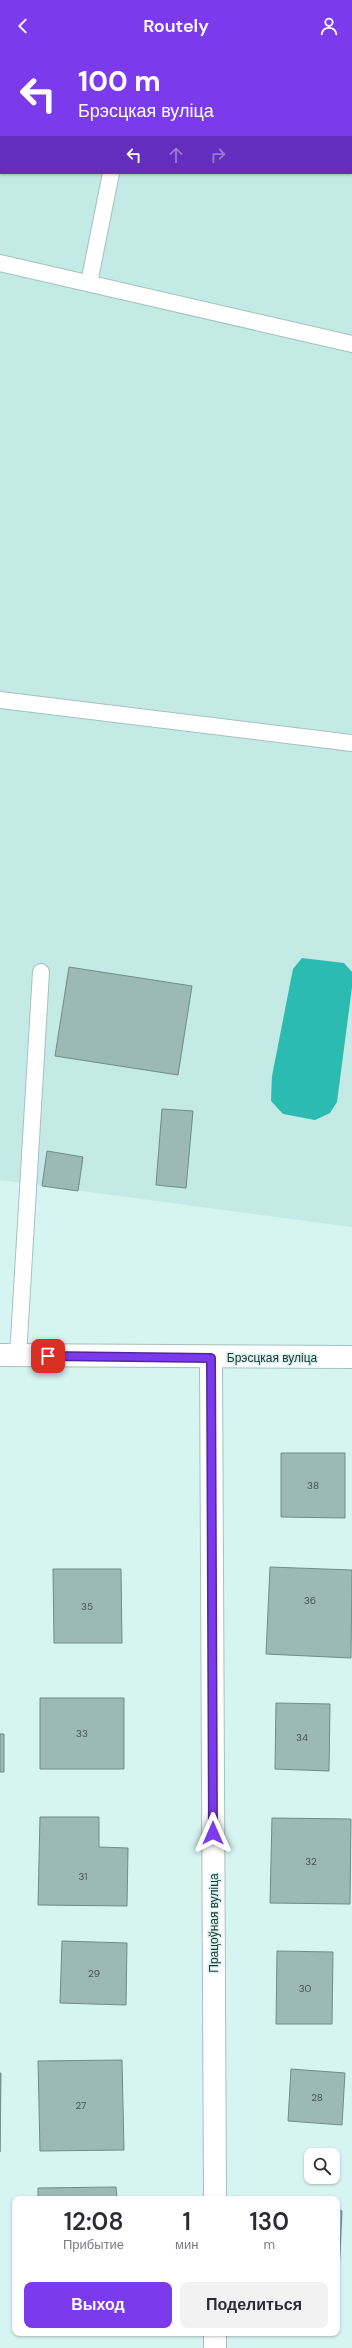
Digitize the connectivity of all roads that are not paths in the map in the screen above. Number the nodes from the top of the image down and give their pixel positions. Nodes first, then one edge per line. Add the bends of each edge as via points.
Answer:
1 (111, 174) edge
2 (0, 263) edge
3 (89, 283) junction
4 (352, 344) edge
5 (0, 700) edge
6 (352, 743) edge
7 (41, 972) dead end
8 (9, 1356) edge
9 (352, 1357) edge
10 (211, 1358) junction
11 (215, 2196) edge
12 (215, 2336) edge
13 (216, 2348) edge

1 - 3 lane
2 - 3 lane
3 - 4 lane
5 - 6 lane
7 - 8 lane
8 - 10 street, Брэсцкая вуліца
9 - 10 street, Брэсцкая вуліца
10 - 11 street, Працоўная вуліца
12 - 13 street

